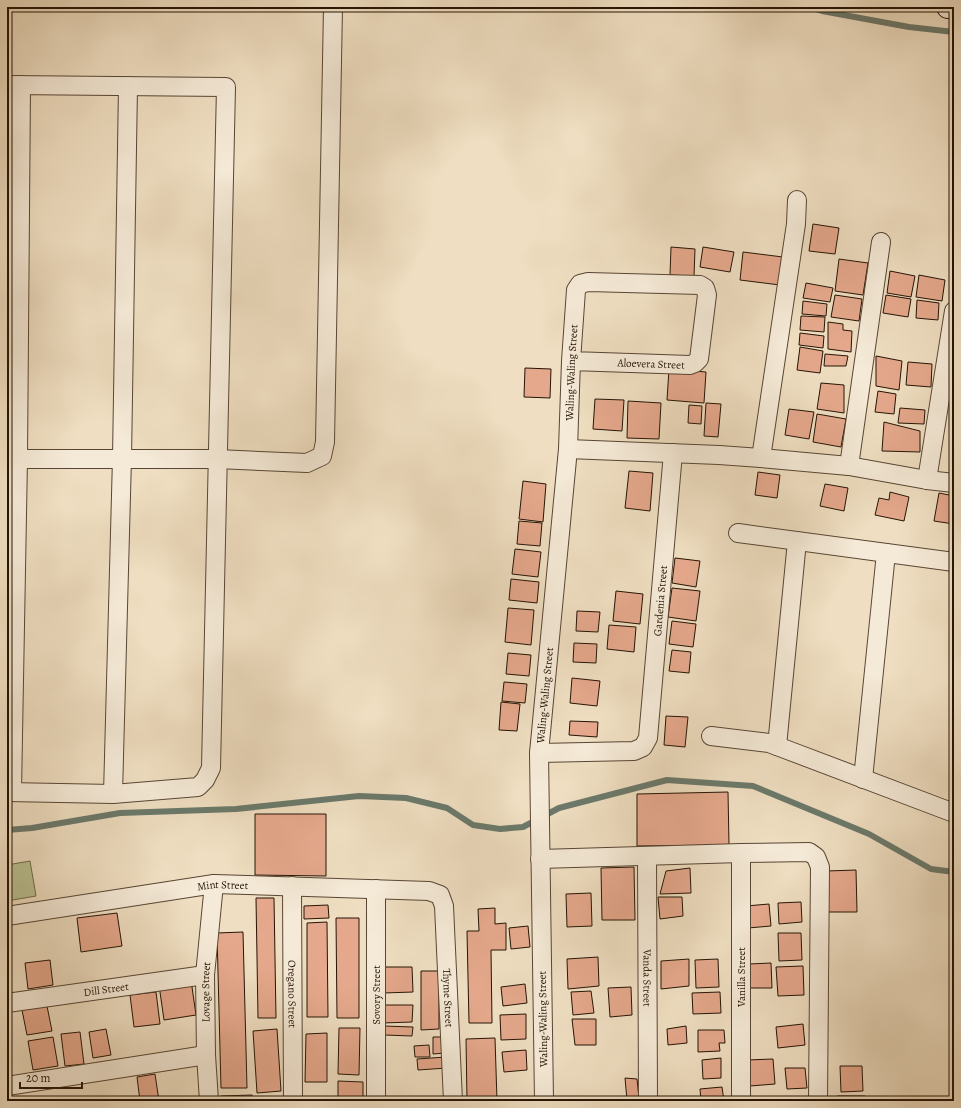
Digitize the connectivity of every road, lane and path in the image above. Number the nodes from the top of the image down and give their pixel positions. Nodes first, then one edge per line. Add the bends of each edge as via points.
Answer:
1 (333, 7) edge
2 (948, 7) edge
3 (954, 8) edge
4 (14, 85) edge
5 (128, 86) junction
6 (797, 200) dead end
7 (881, 242) dead end
8 (578, 287) joint
9 (954, 311) edge
10 (571, 361) junction
11 (568, 449) junction
12 (673, 453) junction
13 (122, 458) junction
14 (761, 458) junction
15 (12, 459) edge
16 (218, 459) junction
17 (849, 466) junction
18 (926, 480) junction
19 (954, 483) edge
20 (738, 533) dead end
21 (797, 540) junction
22 (886, 553) junction
23 (954, 562) edge
24 (712, 736) dead end
25 (777, 746) junction
26 (539, 754) junction
27 (863, 779) junction
28 (9, 792) edge
29 (113, 794) junction
30 (954, 813) edge
31 (741, 852) junction
32 (648, 856) junction
33 (540, 859) junction
34 (214, 884) junction
35 (292, 886) junction
36 (376, 889) junction
37 (440, 895) joint
38 (7, 916) edge
39 (205, 975) junction
40 (7, 1003) edge
41 (206, 1055) junction
42 (7, 1086) edge
43 (209, 1101) edge
44 (293, 1101) edge
45 (376, 1101) edge
46 (453, 1101) edge
47 (544, 1101) edge
48 (648, 1101) edge
49 (741, 1101) edge
50 (818, 1101) edge

1 - 16 street via 325,434 322,456 307,462
2 - 3 street
4 - 5 street
4 - 15 street
5 - 13 street
5 - 16 street via 226,86
6 - 14 street via 796,224
7 - 17 street
8 - 10 street, Waling-Waling Street
8 - 10 street, Aloevera Street via 588,282 700,285 705,288 707,295 698,359 695,363 690,365
9 - 18 street
10 - 11 street, Waling-Waling Street
11 - 12 street
11 - 26 street, Waling-Waling Street
12 - 14 street
12 - 26 street, Gardenia Street via 648,738 643,747 634,751
13 - 15 street
13 - 16 street
13 - 29 street
14 - 17 street
15 - 28 street
16 - 29 street via 211,768 198,787
17 - 18 street
18 - 19 street
20 - 21 street
21 - 22 street
21 - 25 street
22 - 23 street
22 - 27 street
24 - 25 street
25 - 27 street
26 - 33 street, Waling-Waling Street
27 - 30 street
28 - 29 street
31 - 32 street
31 - 49 street, Vanilla Street
31 - 50 street via 809,852 816,857 820,867
32 - 33 street
32 - 48 street, Vanda Street
33 - 47 street, Waling-Waling Street
34 - 35 street, Mint Street
34 - 38 street, Mint Street
34 - 39 street, Lovage Street
35 - 36 street, Mint Street
35 - 44 street, Oregano Street
36 - 37 street, Mint Street via 429,891
36 - 45 street, Sovory Street
37 - 46 street, Thyme Street via 444,906
39 - 40 street, Dill Street
39 - 41 street, Lovage Street
41 - 42 street
41 - 43 street, Lovage Street

